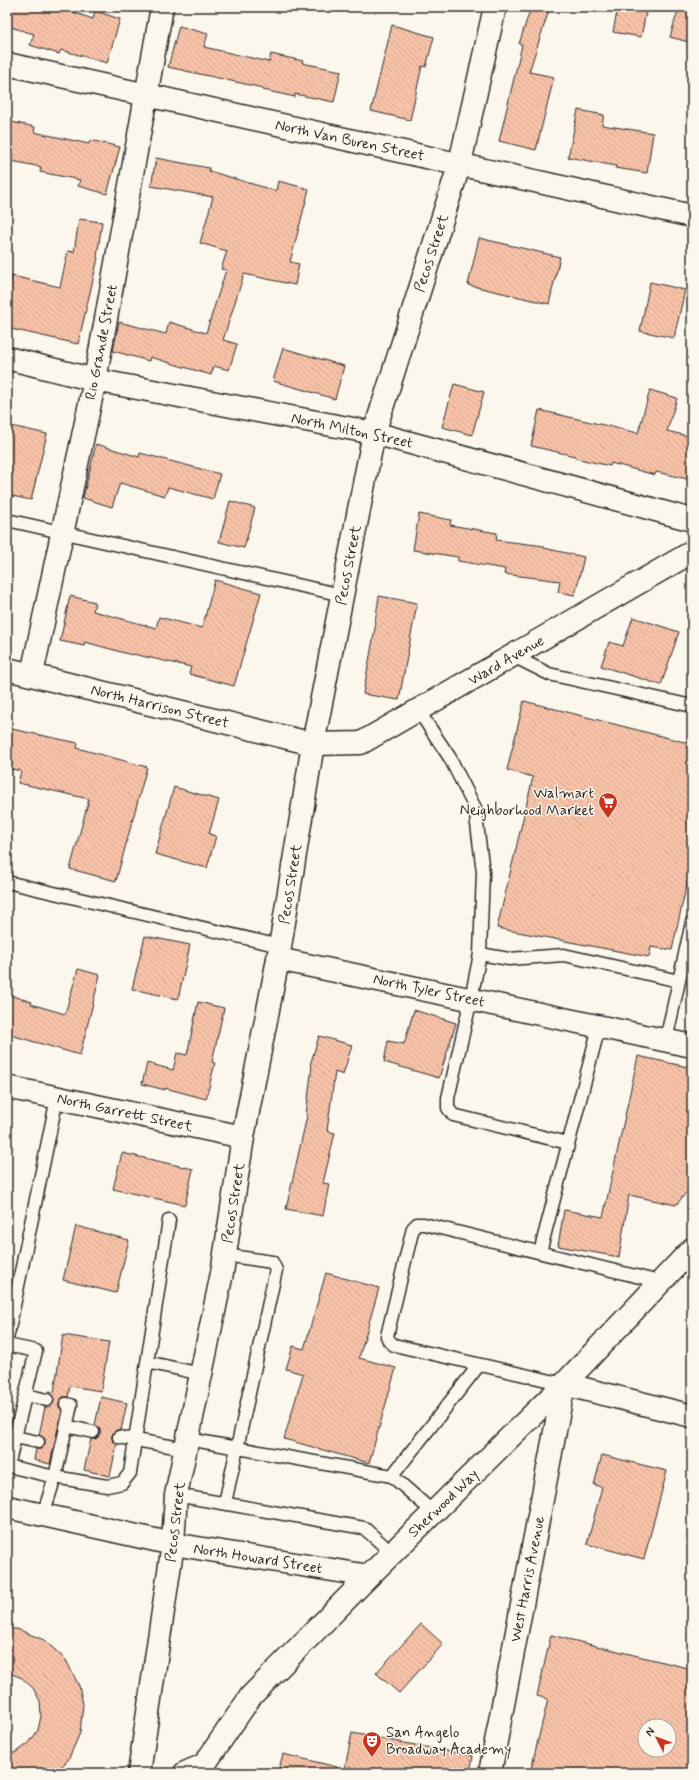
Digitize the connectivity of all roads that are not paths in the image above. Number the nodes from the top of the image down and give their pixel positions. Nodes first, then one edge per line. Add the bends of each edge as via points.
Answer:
1 (162, 7) edge
2 (495, 7) edge
3 (7, 64) edge
4 (146, 96) junction
5 (460, 163) junction
6 (692, 216) edge
7 (7, 358) edge
8 (95, 380) junction
9 (374, 433) junction
10 (7, 520) edge
11 (692, 520) edge
12 (62, 532) junction
13 (692, 552) edge
14 (342, 595) junction
15 (513, 656) junction
16 (7, 669) edge
17 (32, 674) junction
18 (692, 706) edge
19 (418, 710) junction
20 (313, 744) junction
21 (7, 882) edge
22 (692, 922) edge
23 (279, 952) junction
24 (480, 954) junction
25 (688, 958) edge
26 (679, 981) junction
27 (471, 999) junction
28 (590, 1024) junction
29 (666, 1040) junction
30 (692, 1046) edge
31 (7, 1087) edge
32 (57, 1098) junction
33 (243, 1137) junction
34 (568, 1143) junction
35 (169, 1220) dead end
36 (692, 1249) edge
37 (540, 1252) junction
38 (225, 1255) junction
39 (660, 1282) junction
40 (7, 1340) edge
41 (7, 1345) edge
42 (147, 1362) junction
43 (480, 1365) junction
44 (201, 1374) junction
45 (564, 1384) junction
46 (26, 1395) junction
47 (47, 1400) dead end
48 (66, 1404) dead end
49 (692, 1416) edge
50 (66, 1426) junction
51 (93, 1432) dead end
52 (15, 1437) junction
53 (119, 1437) dead end
54 (134, 1441) junction
55 (38, 1442) dead end
56 (187, 1444) junction
57 (236, 1449) junction
58 (392, 1476) junction
59 (55, 1477) junction
60 (176, 1496) junction
61 (225, 1503) junction
62 (7, 1507) edge
63 (434, 1512) junction
64 (43, 1515) junction
65 (173, 1544) junction
66 (392, 1553) junction
67 (369, 1576) junction
68 (198, 1770) edge
69 (139, 1773) edge
70 (490, 1773) edge

1 - 4 street, Rio Grande Street
2 - 5 street, Pecos Street
3 - 4 street, North Van Buren Street
4 - 5 street, North Van Buren Street
4 - 8 street, Rio Grande Street
5 - 6 street, North Van Buren Street
5 - 9 street, Pecos Street
7 - 8 street, North Milton Street
8 - 9 street, North Milton Street
8 - 12 street, Rio Grande Street
9 - 11 street, North Milton Street
9 - 14 street, Pecos Street
10 - 12 lane
12 - 14 lane
12 - 17 street, Rio Grande Street
13 - 15 street, Ward Avenue
14 - 20 street, Pecos Street
15 - 18 lane via 549,674
15 - 19 street, Ward Avenue
16 - 17 street, North Harrison Street
17 - 20 street, North Harrison Street
19 - 20 street, Ward Avenue via 361,743
19 - 24 lane via 450,758 475,808 483,872
20 - 23 street, Pecos Street
21 - 23 lane
22 - 25 lane
23 - 27 street, North Tyler Street
23 - 33 street, Pecos Street
24 - 26 lane via 509,959 564,955
24 - 27 lane
25 - 26 lane
26 - 29 lane
27 - 28 street, North Tyler Street
27 - 34 lane via 448,1098 448,1108 453,1114
28 - 29 street, North Tyler Street
28 - 34 lane
29 - 30 street, North Tyler Street
31 - 32 street, North Garrett Street
32 - 33 street, North Garrett Street
32 - 40 lane
33 - 38 street, Pecos Street
34 - 37 lane
35 - 42 lane
36 - 39 street, Sherwood Way
37 - 39 lane
37 - 43 lane via 424,1224 417,1224 413,1228 387,1336 389,1341 394,1345
38 - 44 street, Pecos Street
38 - 57 lane via 272,1262 276,1270
39 - 45 street, Sherwood Way
41 - 46 lane via 36,1351
42 - 44 lane
42 - 54 lane
43 - 45 lane
43 - 58 lane
44 - 56 street, Pecos Street
45 - 49 street
45 - 63 street, Sherwood Way
45 - 70 street, West Harris Avenue
46 - 47 lane
46 - 52 lane
48 - 50 lane via 71,1405
50 - 51 lane
50 - 59 lane
52 - 55 lane
52 - 59 lane via 8,1466
53 - 54 lane
54 - 56 lane
54 - 59 lane via 130,1473 122,1483 106,1486
56 - 57 lane
56 - 60 street, Pecos Street
57 - 58 lane
57 - 61 lane
58 - 63 lane
59 - 64 lane
60 - 61 lane
60 - 65 street, Pecos Street
61 - 66 lane via 364,1528
62 - 64 street, North Howard Street
63 - 66 street, Sherwood Way
64 - 65 street, North Howard Street
65 - 67 street, North Howard Street
65 - 69 street, Pecos Street
66 - 67 street, Sherwood Way
67 - 68 street, Sherwood Way via 251,1696

